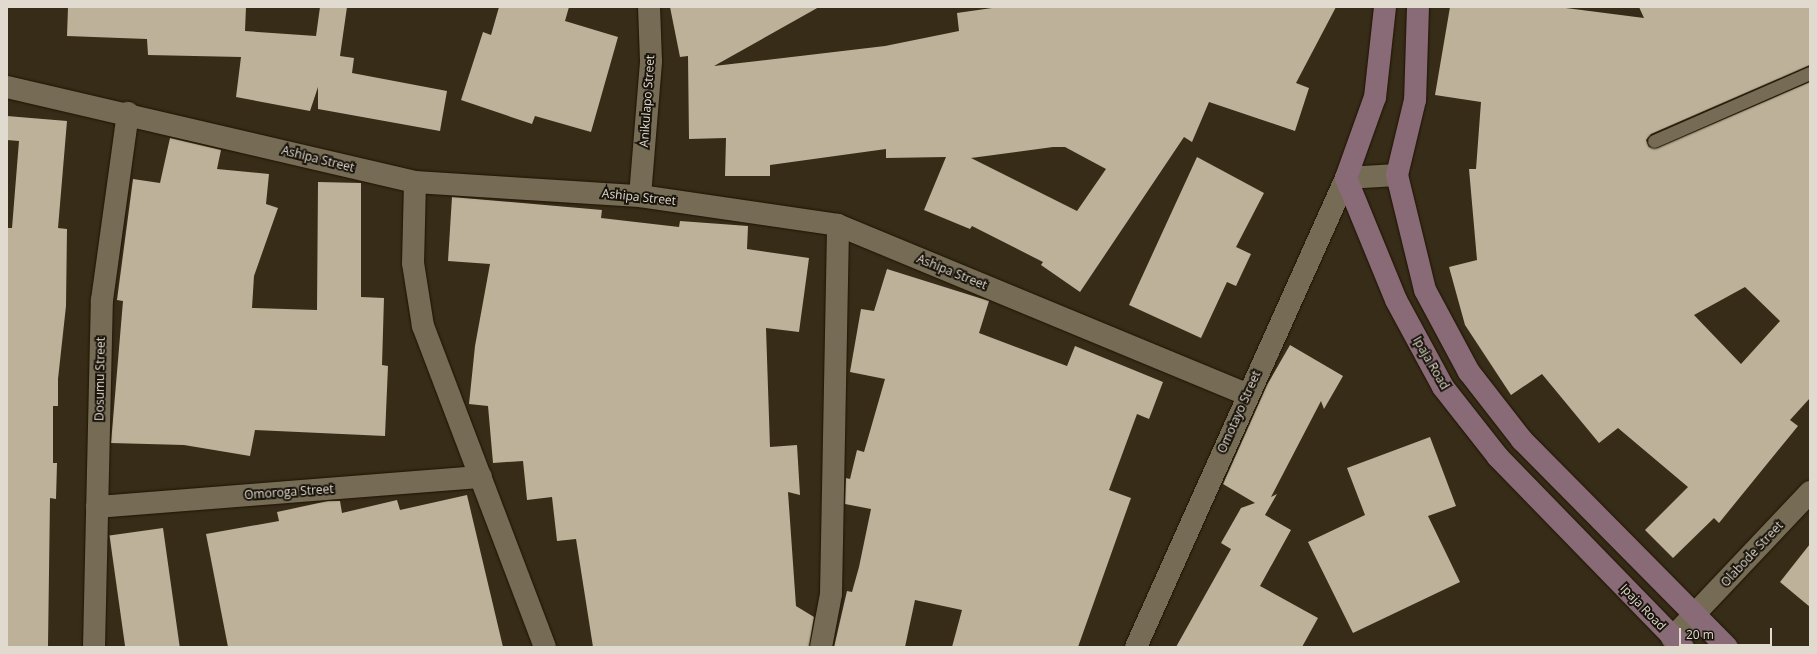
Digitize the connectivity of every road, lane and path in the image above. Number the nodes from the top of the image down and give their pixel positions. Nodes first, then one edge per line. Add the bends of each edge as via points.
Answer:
1 (649, 7) edge
2 (1385, 7) edge
3 (1418, 7) edge
4 (1810, 73) edge
5 (7, 88) edge
6 (128, 113) junction
7 (1654, 141) dead end
8 (1397, 175) junction
9 (1346, 178) junction
10 (415, 182) junction
11 (640, 196) junction
12 (838, 225) junction
13 (1247, 394) junction
14 (481, 478) junction
15 (1810, 492) edge
16 (97, 507) junction
17 (1693, 615) junction
18 (1678, 642) edge
19 (94, 647) edge
20 (545, 647) edge
21 (821, 647) edge
22 (1136, 647) edge
23 (1727, 647) edge

1 - 11 street, Anikulapo Street via 651,61
2 - 9 main road via 1375,97
3 - 8 main road via 1414,100
4 - 7 lane
5 - 6 street, Ashipa Street
6 - 10 street, Ashipa Street
6 - 16 street, Dosumu Street via 102,300
8 - 9 street
8 - 17 main road via 1425,290 1469,372 1522,440
9 - 13 street, Omotayo Street
9 - 18 main road, Ipaja Road via 1396,300 1443,387 1498,458
10 - 11 street, Ashipa Street
10 - 14 street via 413,263 423,326
11 - 12 street, Ashipa Street
12 - 13 street, Ashipa Street
12 - 21 street via 831,594
13 - 22 street, Omotayo Street
14 - 16 street, Omoroga Street
14 - 20 street
15 - 17 street, Olabode Street
16 - 19 street, Dosumu Street
17 - 18 street, Olabode Street
17 - 23 main road

